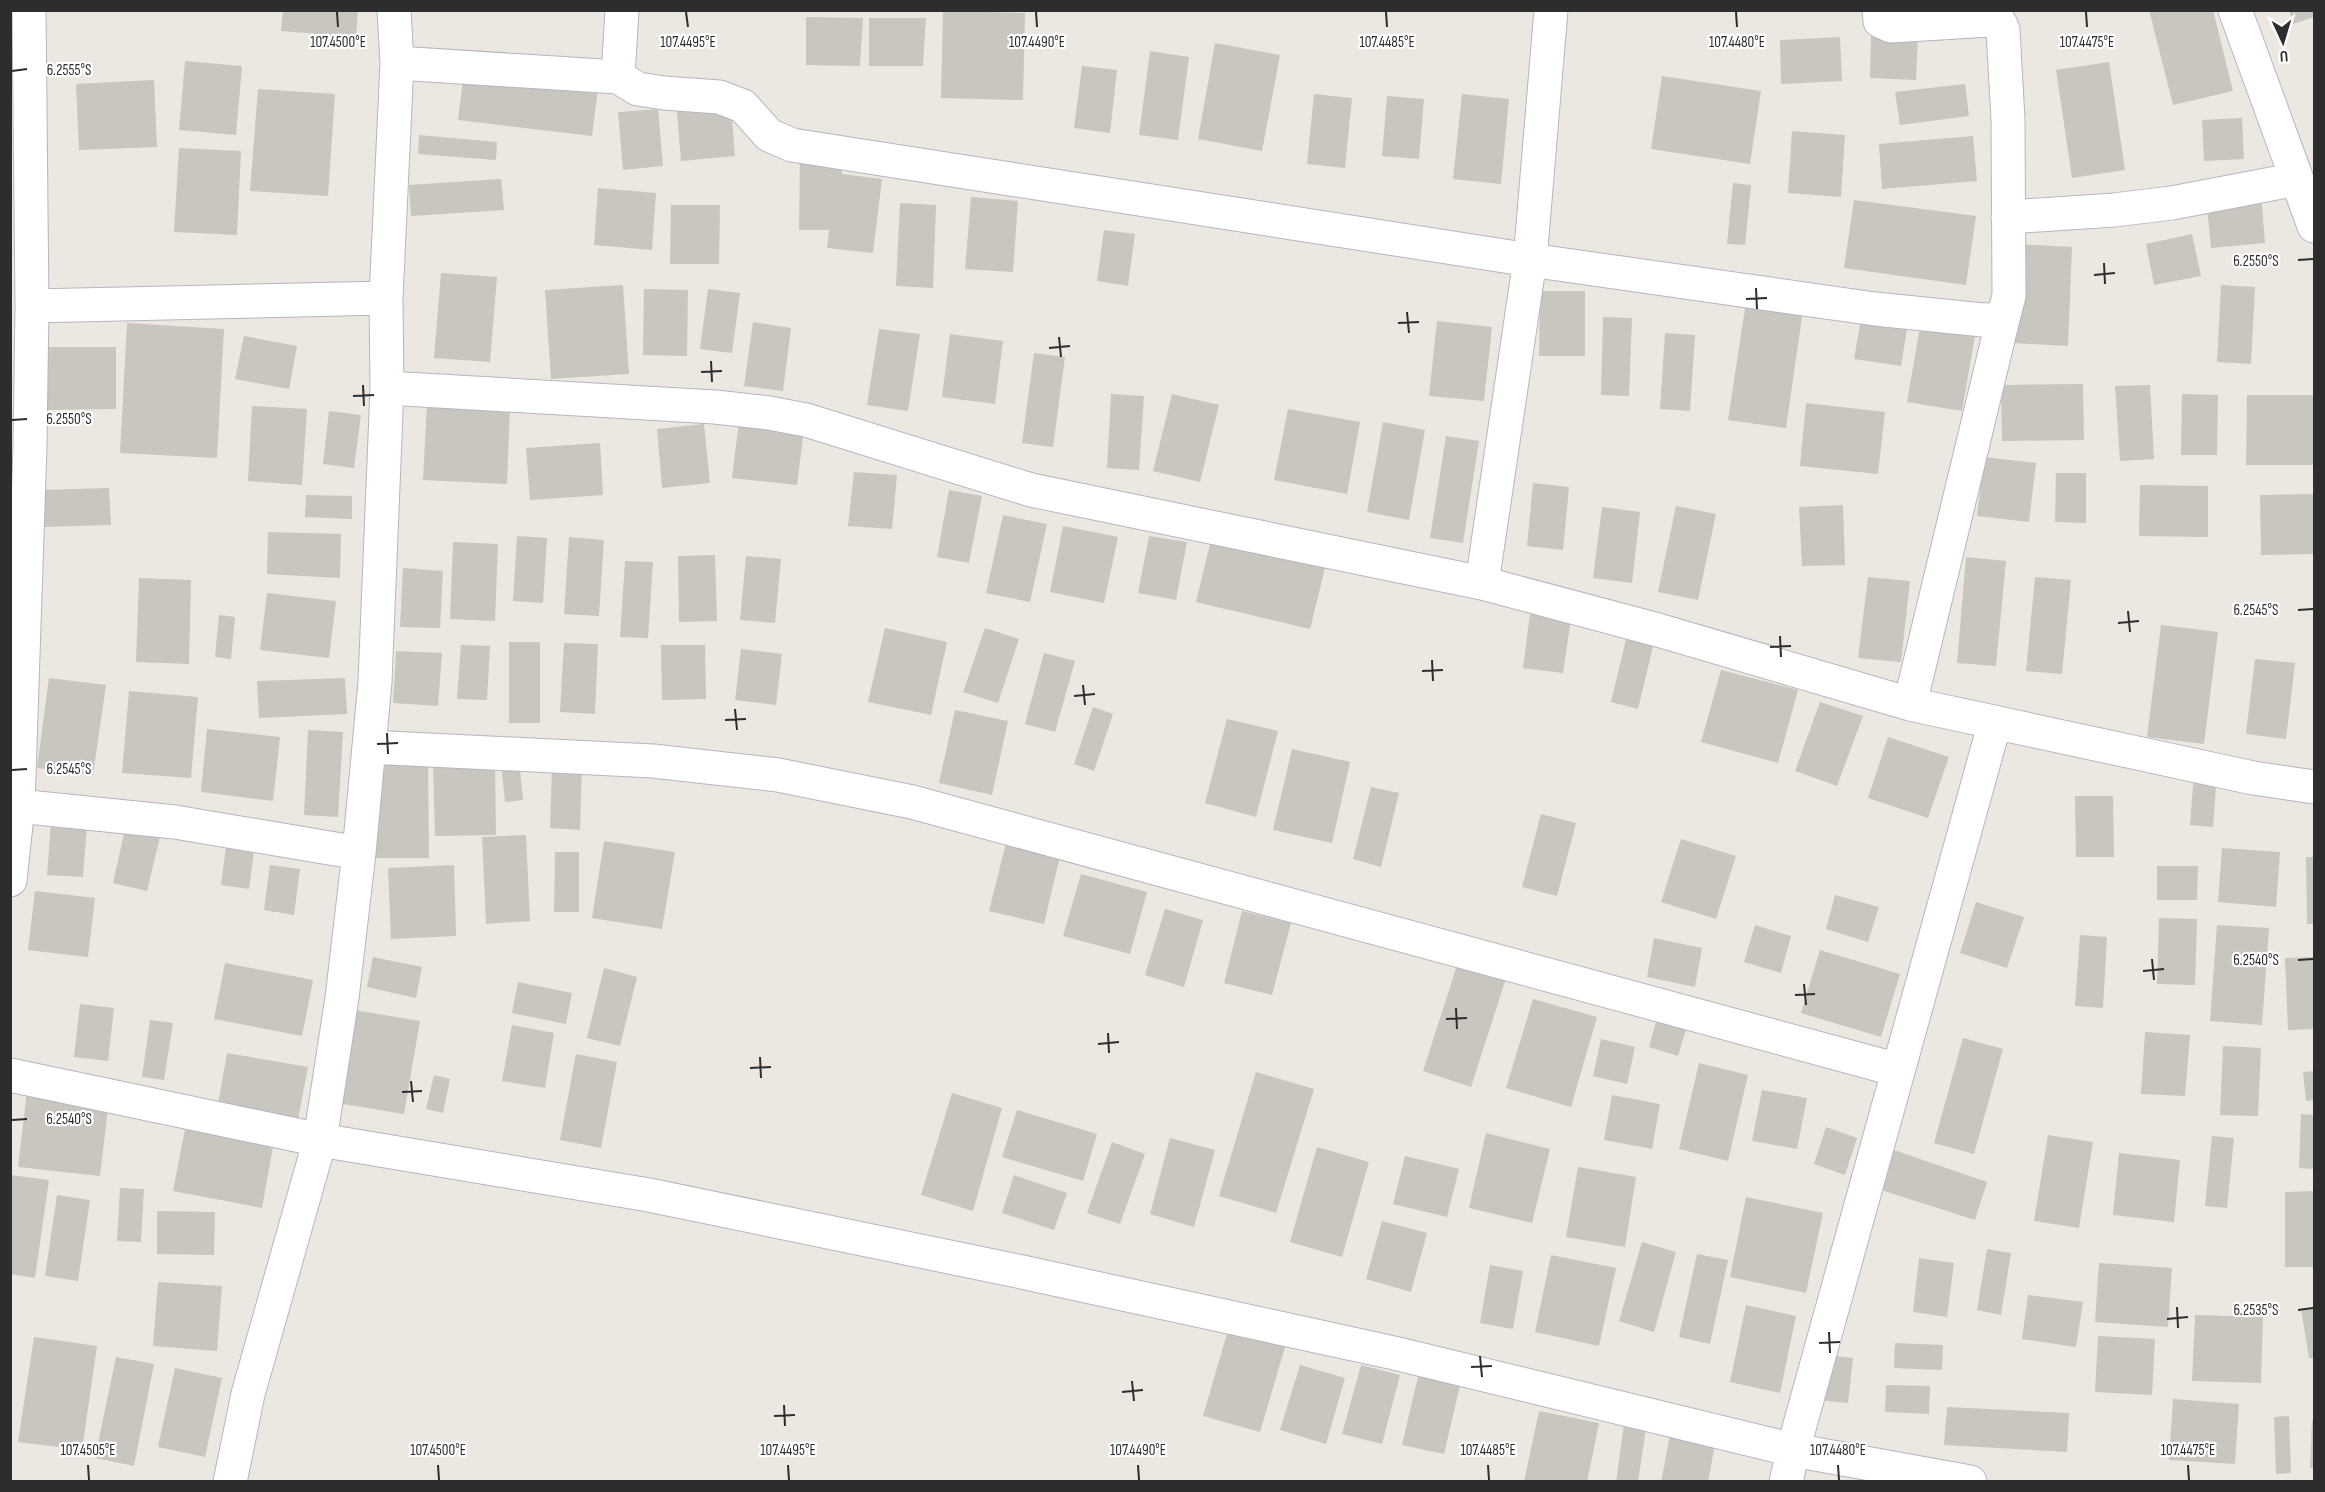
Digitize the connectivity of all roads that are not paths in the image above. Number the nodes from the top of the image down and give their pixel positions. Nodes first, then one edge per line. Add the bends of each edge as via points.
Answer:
1 (29, 10) edge
2 (394, 10) edge
3 (622, 10) edge
4 (1551, 10) edge
5 (1879, 10) edge
6 (2235, 10) edge
7 (397, 63) junction
8 (618, 77) junction
9 (2297, 179) junction
10 (2008, 217) junction
11 (2314, 226) edge
12 (1530, 260) junction
13 (386, 298) junction
14 (32, 306) junction
15 (2003, 319) junction
16 (387, 388) junction
17 (20, 446) edge
18 (1482, 583) junction
19 (18, 632) edge
20 (1910, 704) junction
21 (1995, 722) junction
22 (369, 747) junction
23 (2314, 788) edge
24 (18, 806) junction
25 (359, 853) junction
26 (11, 873) edge
27 (1898, 1070) junction
28 (10, 1076) edge
29 (320, 1140) junction
30 (1790, 1466) edge
31 (230, 1482) edge
32 (1970, 1482) edge

1 - 14 street
2 - 7 street
3 - 8 street
4 - 12 street
5 - 10 street via 1880,21 1891,26 1990,20 2000,23 2004,30 2008,120
6 - 9 street
7 - 8 street
7 - 13 street
8 - 12 street via 638,89 719,97 743,106 769,135 792,145
9 - 10 street via 2172,203
9 - 11 street
10 - 15 street via 2009,296
12 - 15 street via 1875,309
12 - 18 street
13 - 14 street
13 - 16 street
14 - 17 street
15 - 20 street
16 - 18 street via 769,413 806,420 1031,490
16 - 22 street
17 - 19 street
18 - 20 street
19 - 24 street
20 - 21 street
21 - 23 street
21 - 27 street
22 - 25 street
22 - 27 street via 654,761 778,775 912,802
24 - 25 street via 175,822
24 - 26 street
25 - 29 street
27 - 30 street
28 - 29 street
29 - 30 street via 650,1195 1394,1353
29 - 31 street via 248,1394
30 - 32 street

